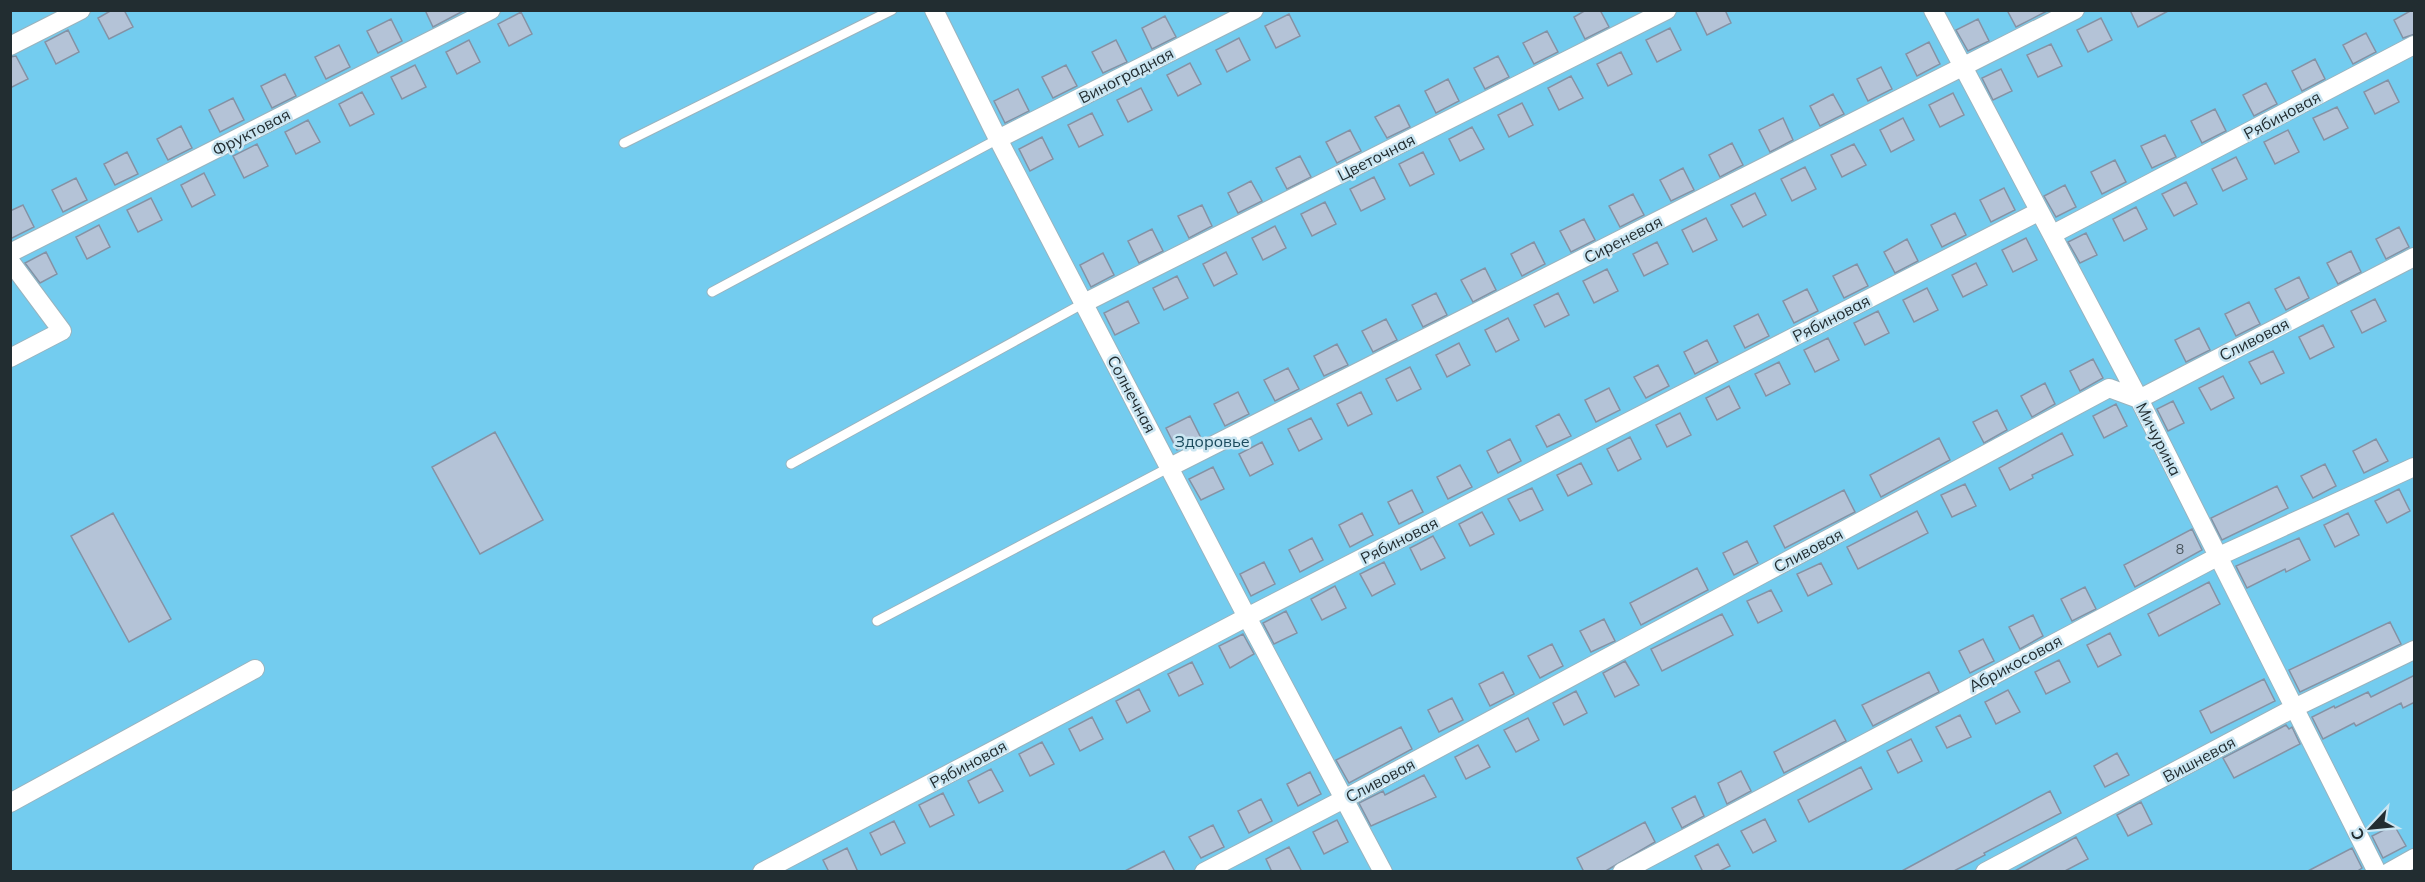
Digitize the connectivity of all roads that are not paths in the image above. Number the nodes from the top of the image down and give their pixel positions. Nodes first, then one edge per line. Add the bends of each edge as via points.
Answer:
1 (81, 10) edge
2 (491, 10) edge
3 (892, 10) edge
4 (934, 10) edge
5 (1254, 10) edge
6 (1667, 10) edge
7 (1933, 10) edge
8 (2075, 10) edge
9 (2415, 45) edge
10 (10, 46) edge
11 (1963, 68) junction
12 (998, 139) junction
13 (624, 143) dead end
14 (2038, 212) junction
15 (2053, 234) junction
16 (10, 253) edge
17 (2415, 257) edge
18 (10, 261) edge
19 (712, 292) dead end
20 (1084, 303) junction
21 (10, 358) edge
22 (2139, 399) junction
23 (791, 464) dead end
24 (1170, 467) junction
25 (2415, 467) edge
26 (2217, 557) junction
27 (1247, 617) junction
28 (877, 621) dead end
29 (2415, 650) edge
30 (255, 669) dead end
31 (2294, 708) junction
32 (1344, 799) junction
33 (10, 803) edge
34 (2415, 858) edge
35 (762, 872) edge
36 (1204, 872) edge
37 (1383, 872) edge
38 (1622, 872) edge
39 (1985, 872) edge
40 (2377, 872) edge
41 (2389, 872) edge

1 - 10 street
2 - 16 street, Фруктовая
3 - 13 lane
4 - 12 street, Солнечная
5 - 12 street, Виноградная
6 - 20 street, Цветочная
7 - 11 street, Мичурина
8 - 11 street, Сиреневая
9 - 15 street, Рябиновая
11 - 14 street, Мичурина
11 - 24 street, Сиреневая
12 - 19 lane
12 - 20 street, Солнечная
14 - 15 street, Мичурина
14 - 27 street, Рябиновая
15 - 22 street, Мичурина
17 - 22 street, Сливовая
18 - 21 street via 62,331
20 - 23 lane
20 - 24 street, Солнечная
22 - 26 street, Мичурина
22 - 32 street, Сливовая via 2109,388
24 - 27 street, Солнечная
24 - 28 lane
25 - 26 street, Абрикосовая
26 - 31 street, Мичурина
26 - 38 street, Абрикосовая
27 - 32 street, Солнечная
27 - 35 street, Рябиновая
29 - 31 street, Вишневая
30 - 33 street
31 - 39 street, Вишневая
31 - 40 street, Мичурина
32 - 36 street, Сливовая
32 - 37 street, Солнечная
34 - 41 street

